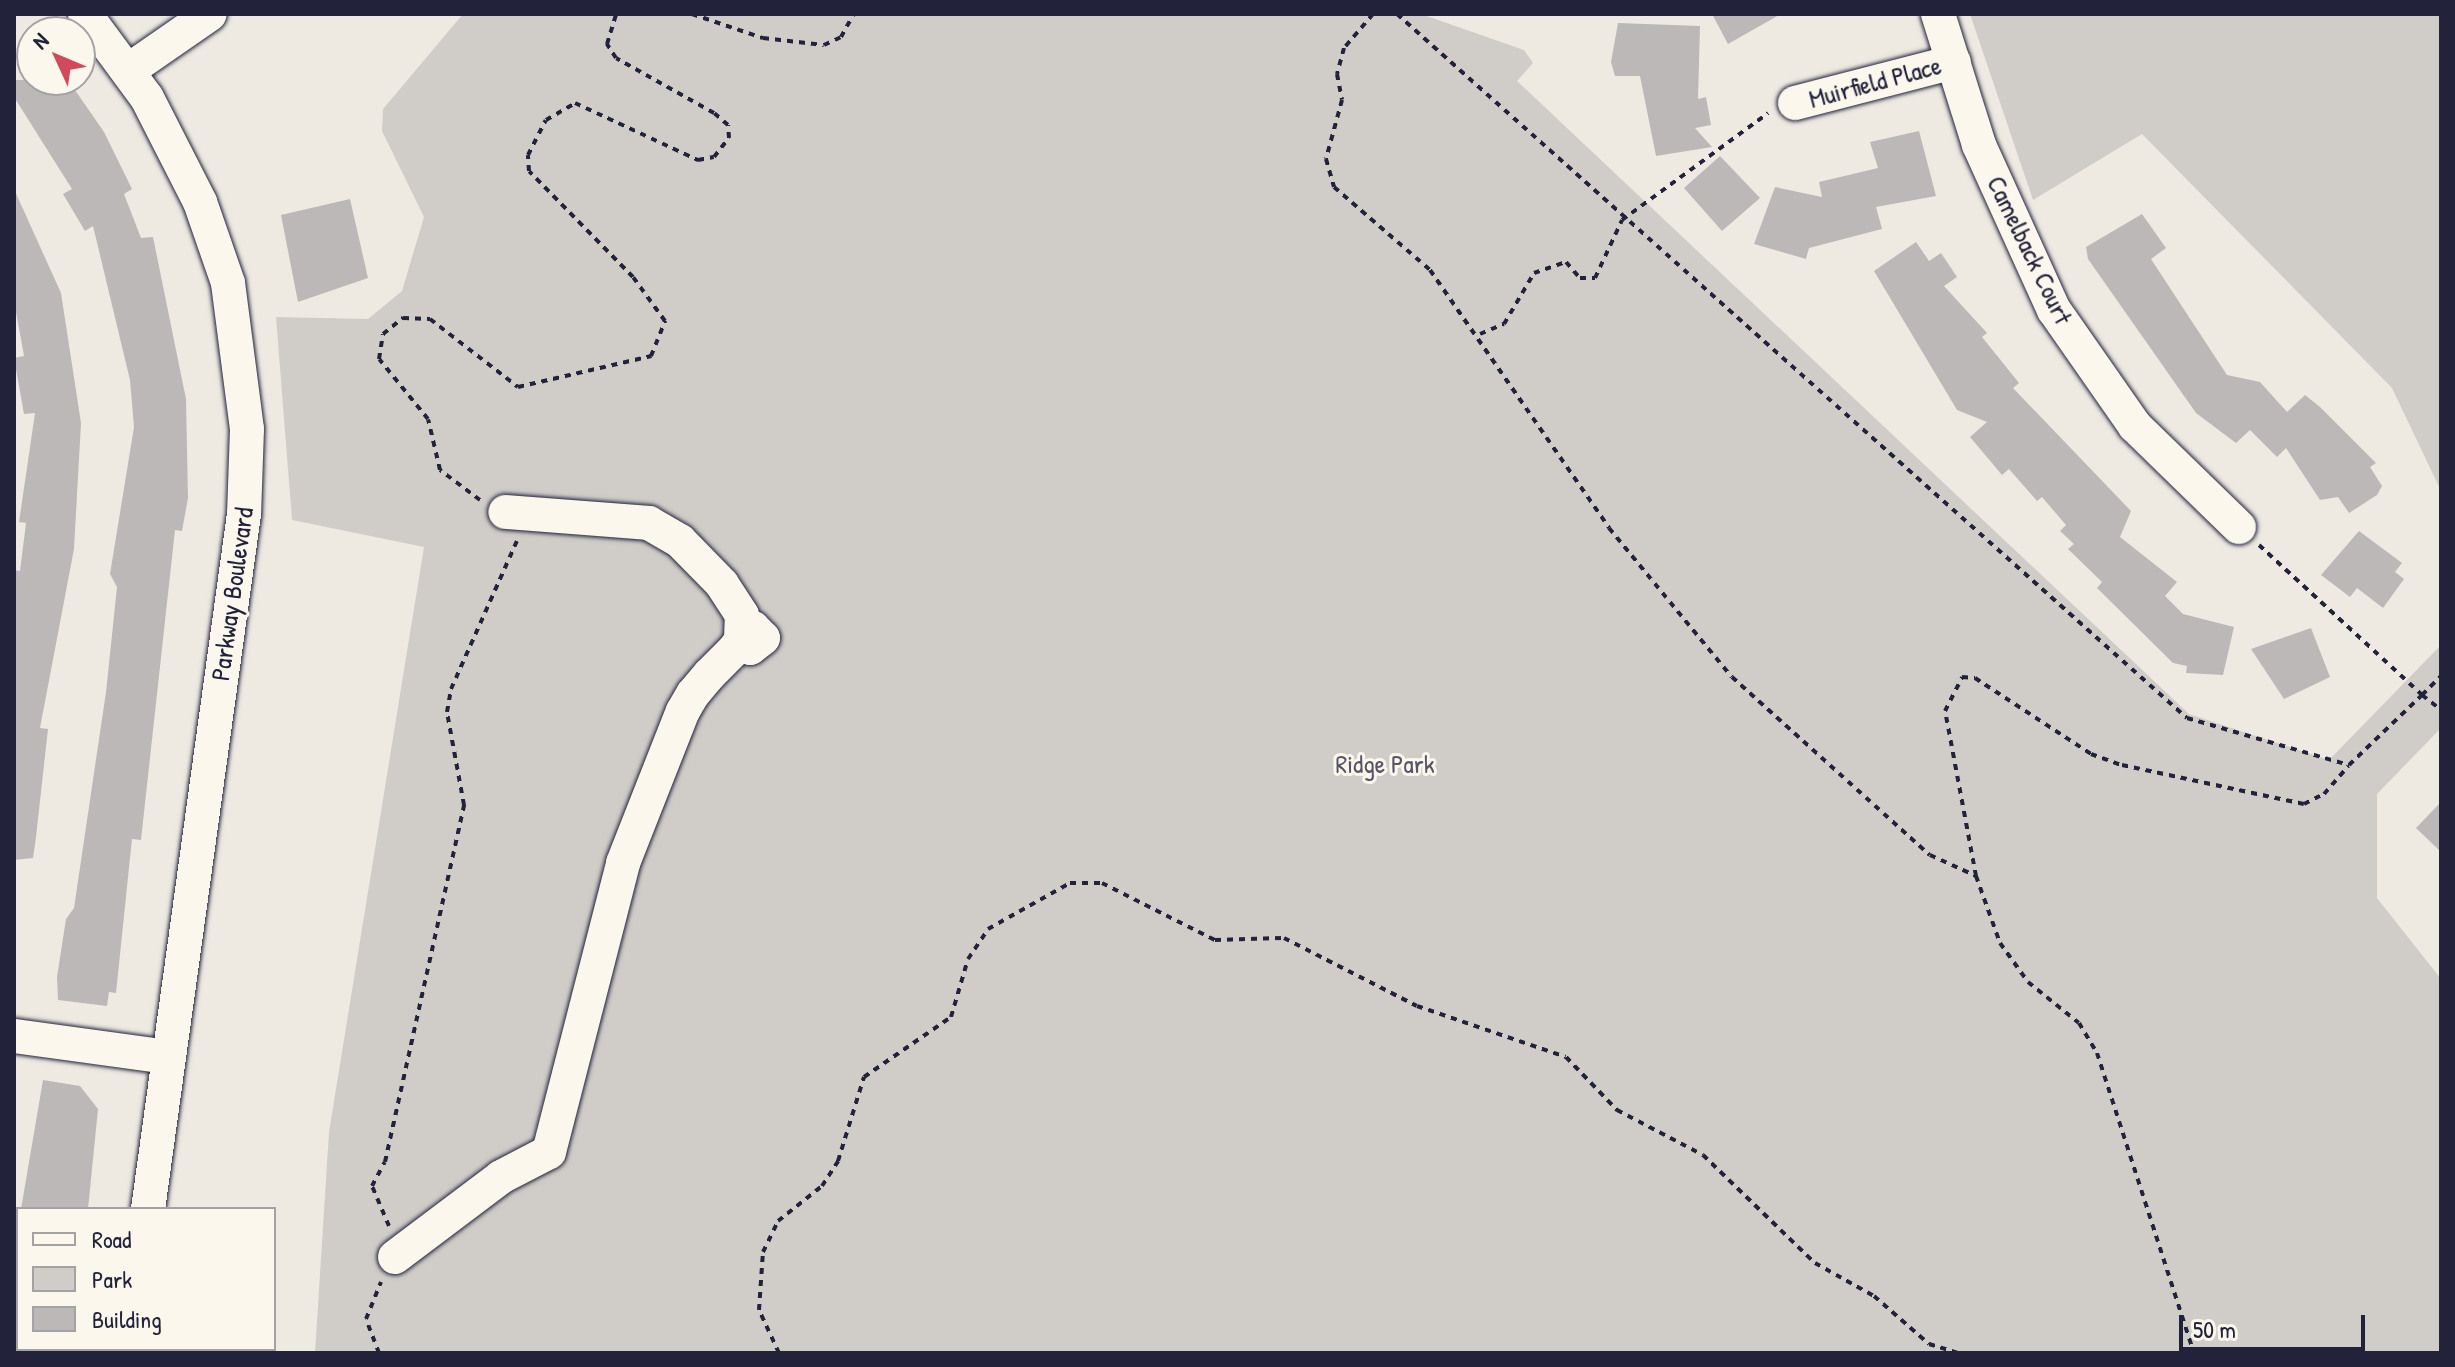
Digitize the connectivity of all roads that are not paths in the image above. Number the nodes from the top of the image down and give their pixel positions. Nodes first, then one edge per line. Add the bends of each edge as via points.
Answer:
1 (85, 14) edge
2 (210, 14) edge
3 (1938, 14) edge
4 (1954, 62) junction
5 (129, 70) junction
6 (1795, 103) road end
7 (505, 512) dead end
8 (2239, 527) road end
9 (14, 1036) edge
10 (167, 1057) junction
11 (148, 1207) edge
12 (395, 1257) dead end

1 - 5 street, Parkway Boulevard
2 - 5 street
3 - 4 street, Camelback Court
4 - 6 street, Muirfield Place
4 - 8 street, Camelback Court via 1979,145 2054,310 2135,426
5 - 10 street, Parkway Boulevard via 180,157 217,249 237,333 247,429 244,514
7 - 12 street via 649,523 680,541 745,628 683,711 623,863 549,1152 501,1177
9 - 10 street
10 - 11 street, Parkway Boulevard

